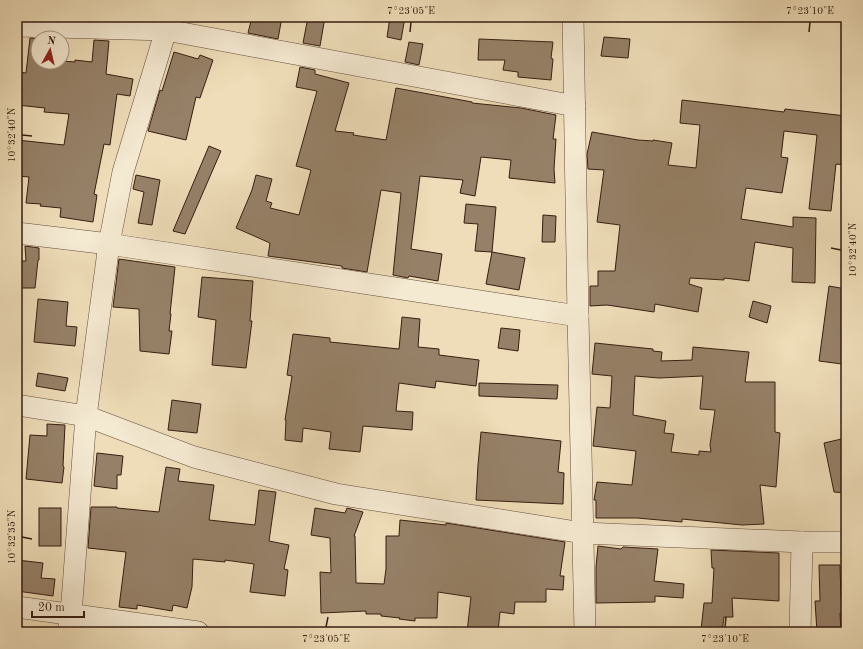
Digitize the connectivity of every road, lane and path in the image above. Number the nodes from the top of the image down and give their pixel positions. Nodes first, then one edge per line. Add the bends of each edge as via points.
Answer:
1 (573, 17) edge
2 (168, 23) edge
3 (17, 26) edge
4 (574, 106) junction
5 (17, 233) edge
6 (109, 244) junction
7 (578, 316) junction
8 (17, 405) edge
9 (86, 416) junction
10 (583, 533) junction
11 (802, 542) junction
12 (846, 542) edge
13 (17, 607) edge
14 (70, 623) edge
15 (198, 632) edge
16 (585, 632) edge
17 (800, 632) edge

1 - 4 street
2 - 3 street
2 - 4 street
2 - 6 street via 123,172
4 - 7 street
5 - 6 street
6 - 7 street
6 - 9 street
7 - 10 street
8 - 9 street
9 - 10 street via 194,457 336,494
9 - 14 street
10 - 11 street
10 - 16 street
11 - 12 street
11 - 17 street
13 - 14 street
14 - 15 street

